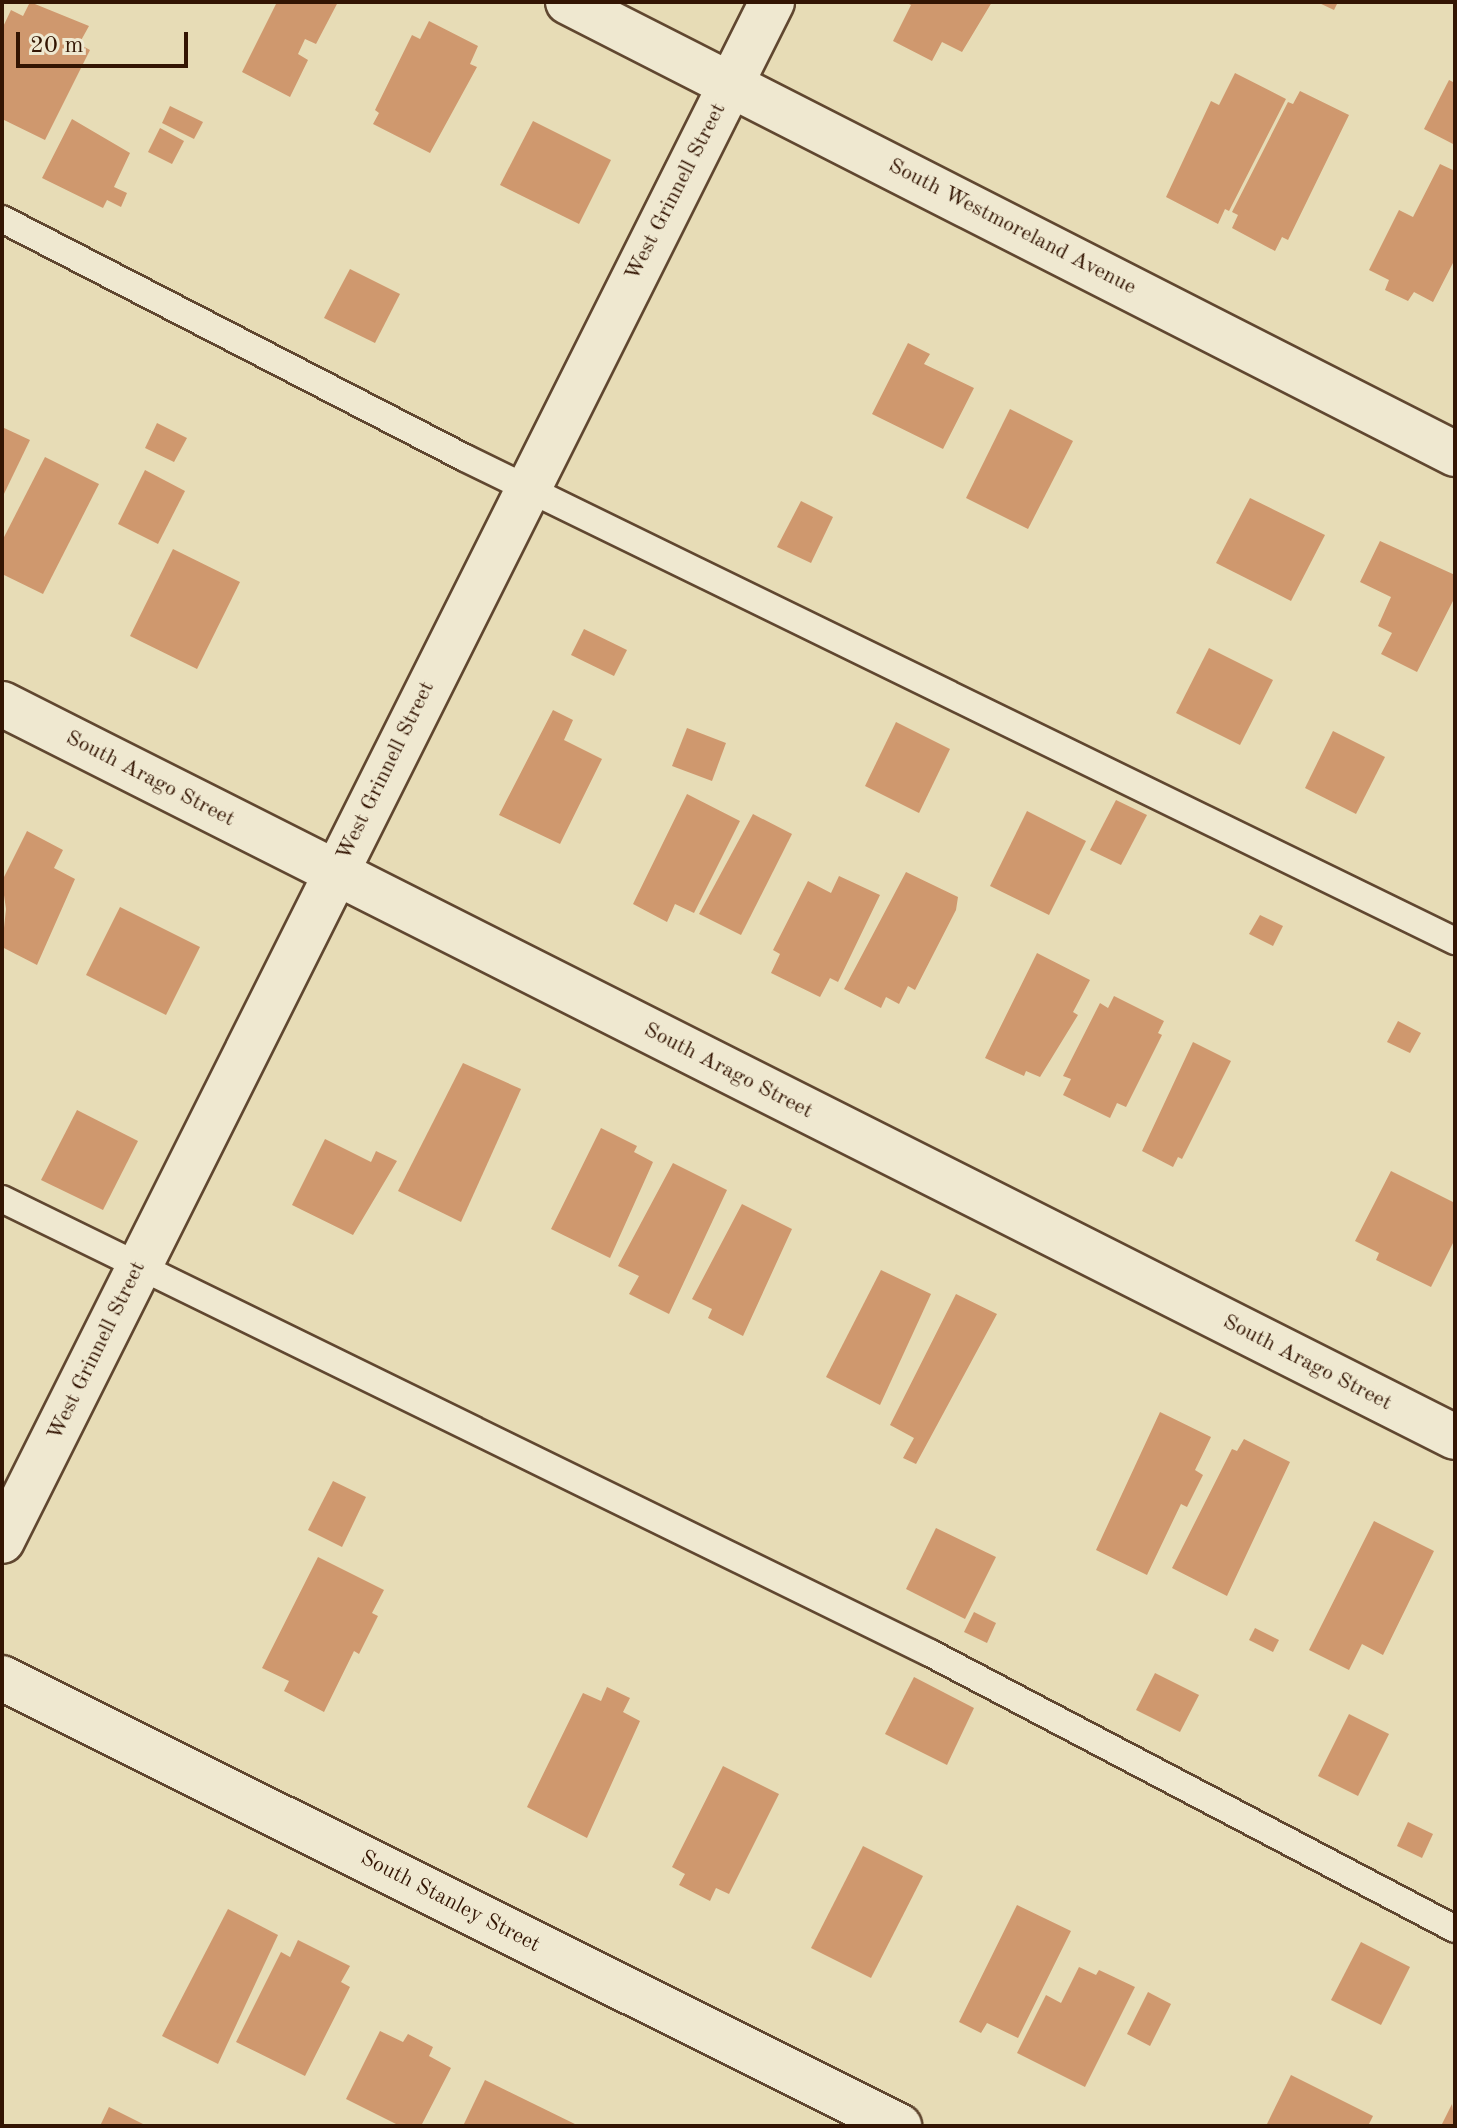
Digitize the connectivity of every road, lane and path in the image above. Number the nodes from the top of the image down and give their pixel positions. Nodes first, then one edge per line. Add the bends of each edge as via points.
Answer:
1 (568, 2) edge
2 (772, 2) edge
3 (730, 84) junction
4 (2, 219) edge
5 (1455, 454) edge
6 (529, 486) junction
7 (2, 704) edge
8 (336, 873) junction
9 (1455, 941) edge
10 (2, 1199) edge
11 (138, 1268) junction
12 (1455, 1437) edge
13 (2, 1541) edge
14 (2, 1678) edge
15 (1455, 1929) edge
16 (899, 2126) edge

1 - 3 street, South Westmoreland Avenue
2 - 3 street, West Grinnell Street
3 - 5 street, South Westmoreland Avenue
3 - 6 street, West Grinnell Street
4 - 6 lane
6 - 8 street, West Grinnell Street
6 - 9 lane
7 - 8 street, South Arago Street
8 - 11 street, West Grinnell Street
8 - 12 street, South Arago Street
10 - 11 lane
11 - 13 street, West Grinnell Street
11 - 15 lane via 930,1653
14 - 16 street, South Stanley Street

